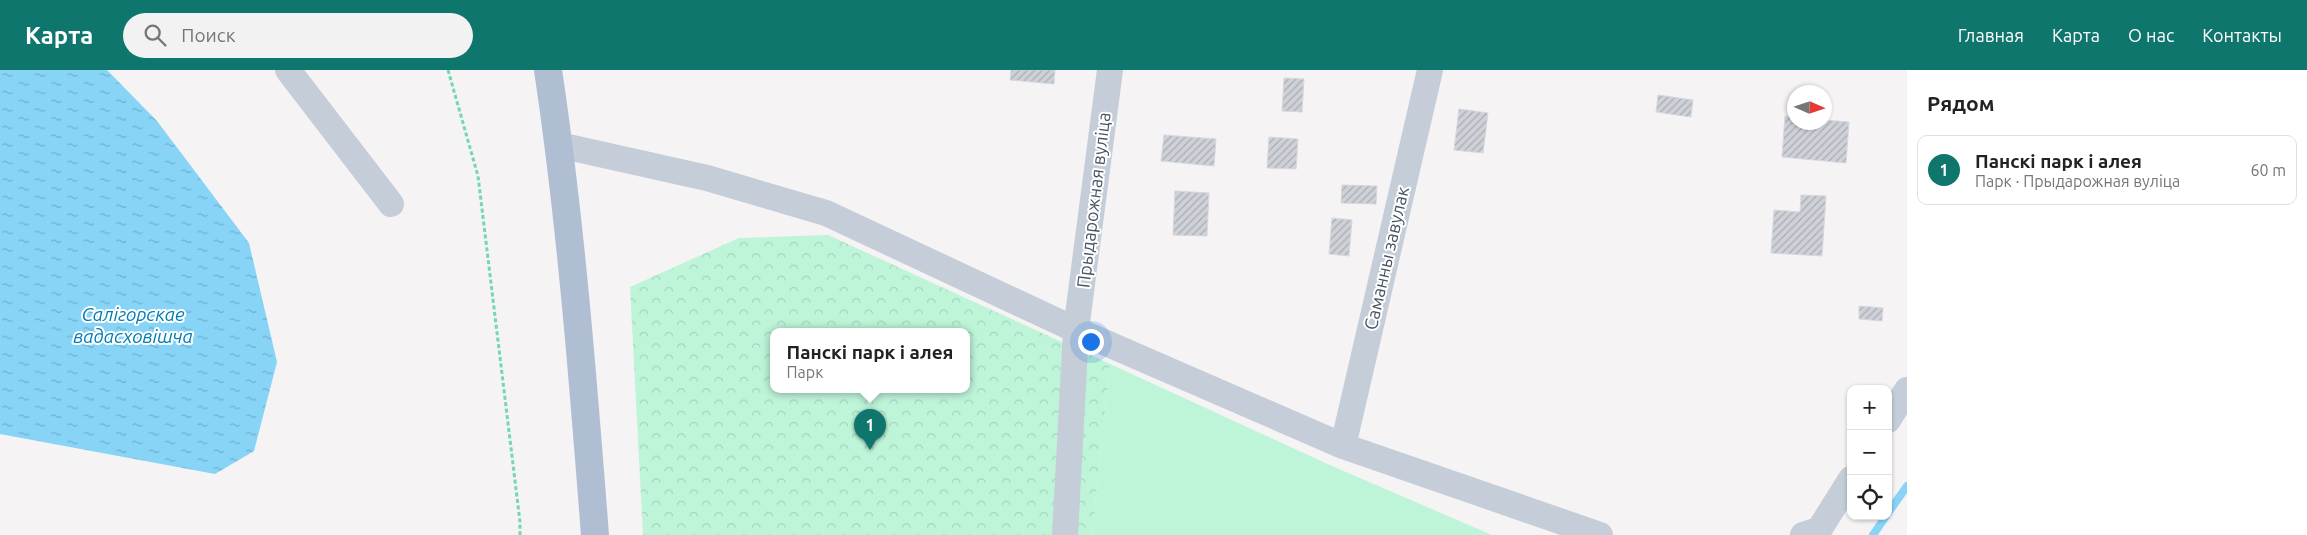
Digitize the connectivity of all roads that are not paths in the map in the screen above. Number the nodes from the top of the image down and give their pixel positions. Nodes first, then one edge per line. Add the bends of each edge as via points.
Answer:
1 (288, 70) edge
2 (548, 70) edge
3 (1110, 70) edge
4 (1430, 70) edge
5 (559, 145) junction
6 (391, 204) dead end
7 (1076, 330) junction
8 (1907, 390) edge
9 (1892, 414) edge
10 (1343, 446) junction
11 (1847, 486) edge
12 (595, 535) edge
13 (1065, 535) edge
14 (1600, 535) edge
15 (1803, 535) edge

1 - 6 street
2 - 5 main road
3 - 7 street, Прыдарожная вуліца
4 - 10 street, Саманны завулак
5 - 7 street via 707,178 826,212
5 - 12 main road via 584,385
7 - 10 street
7 - 13 street, Прыдарожная вуліца
8 - 9 street
10 - 14 street
11 - 15 street via 1819,530

